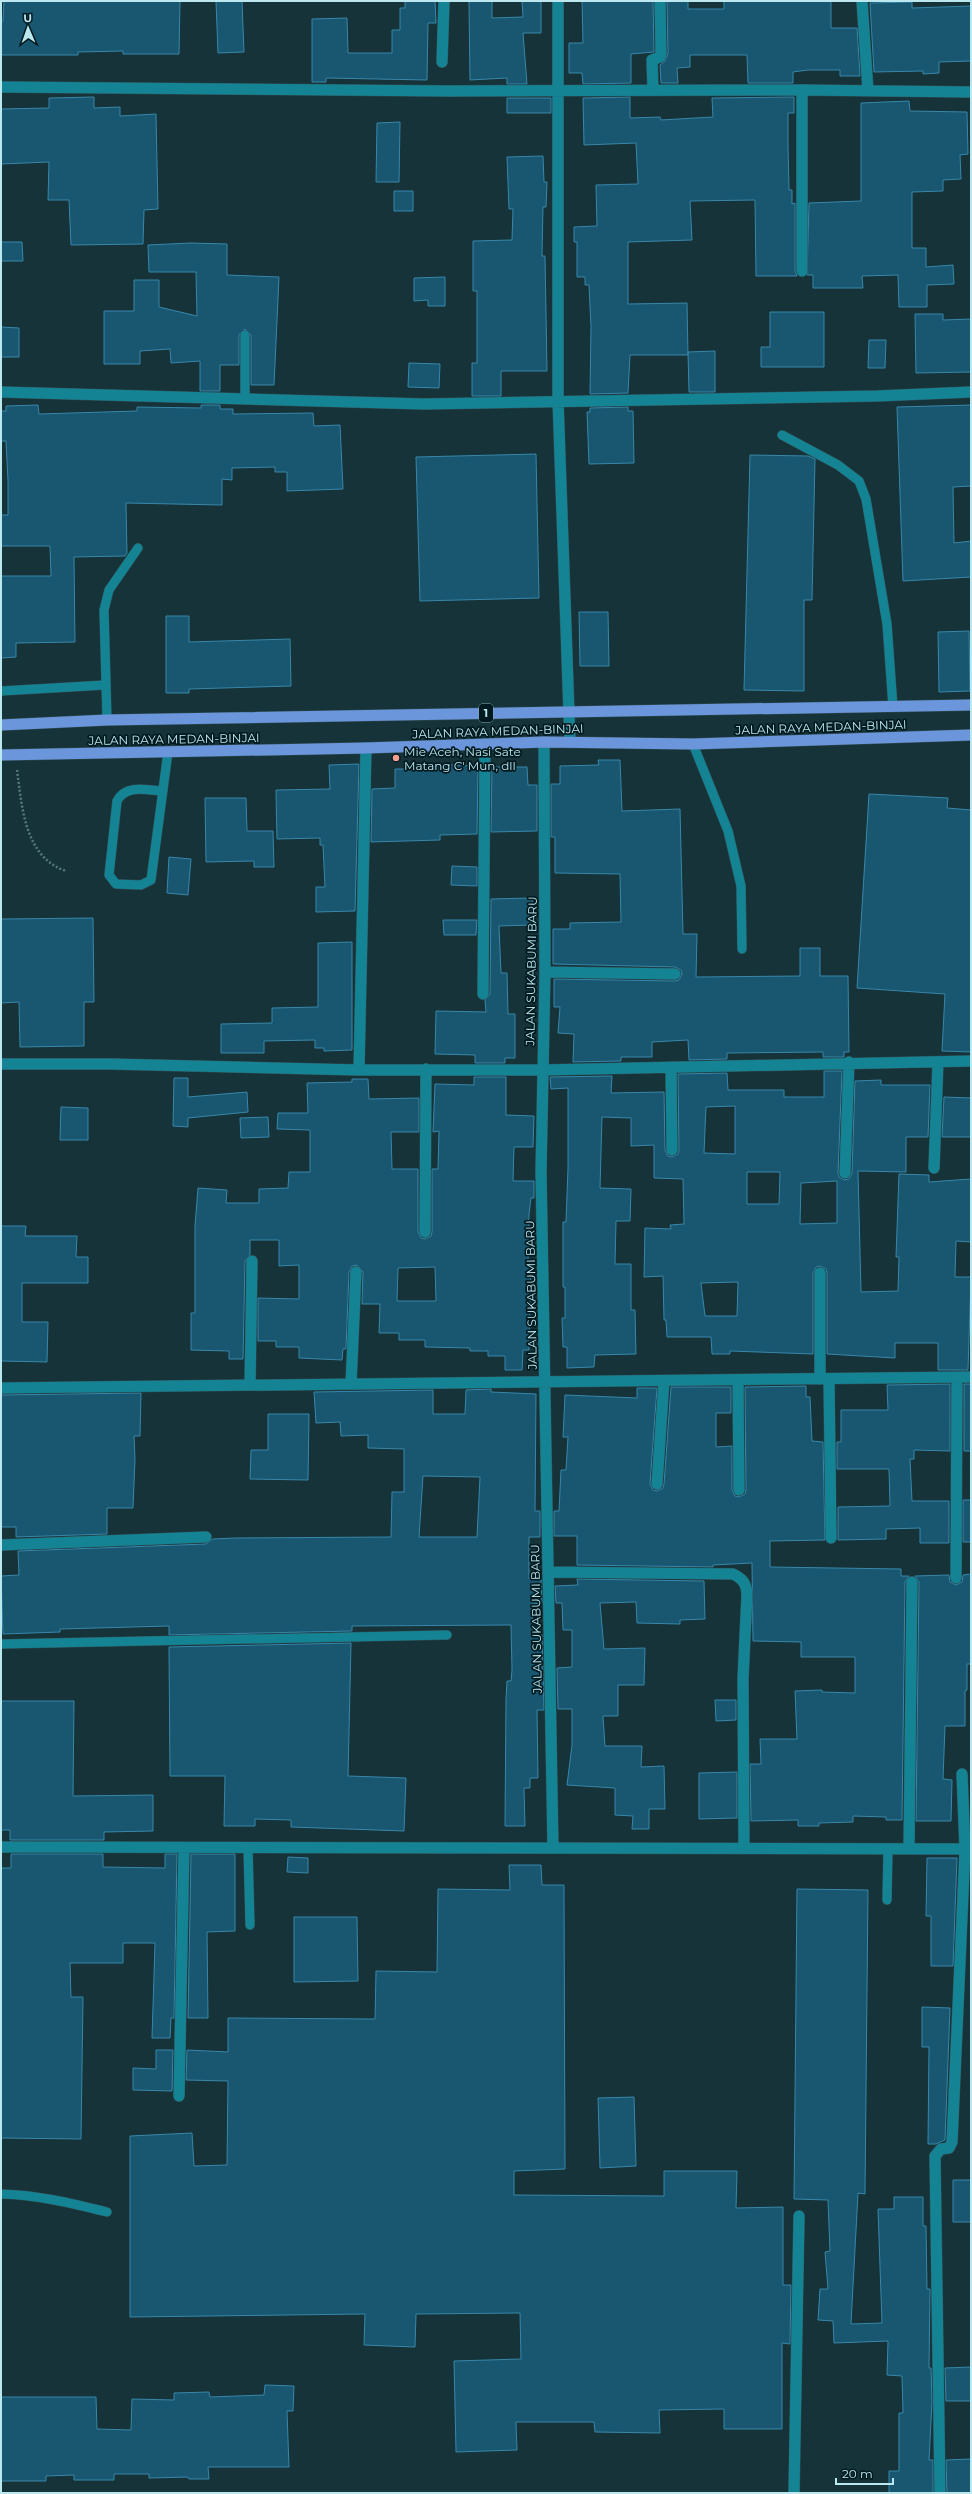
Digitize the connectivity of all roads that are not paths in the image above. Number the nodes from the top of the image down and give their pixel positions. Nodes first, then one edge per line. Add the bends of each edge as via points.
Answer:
1 (444, 1) edge
2 (558, 1) edge
3 (660, 1) edge
4 (862, 1) edge
5 (442, 62) dead end
6 (1, 87) edge
7 (653, 90) junction
8 (802, 90) junction
9 (559, 91) junction
10 (868, 91) junction
11 (971, 92) edge
12 (802, 271) dead end
13 (245, 335) dead end
14 (1, 392) edge
15 (971, 392) edge
16 (245, 398) junction
17 (558, 400) junction
18 (782, 435) dead end
19 (138, 548) dead end
20 (105, 685) junction
21 (1, 691) edge
22 (971, 705) edge
23 (893, 707) junction
24 (570, 712) junction
25 (107, 720) junction
26 (1, 725) edge
27 (971, 735) edge
28 (544, 742) junction
29 (570, 742) junction
30 (485, 744) junction
31 (693, 744) junction
32 (366, 748) junction
33 (168, 752) junction
34 (1, 755) edge
35 (163, 791) junction
36 (742, 949) dead end
37 (546, 972) junction
38 (675, 974) dead end
39 (483, 994) dead end
40 (971, 1061) edge
41 (849, 1062) junction
42 (938, 1062) junction
43 (1, 1064) edge
44 (671, 1068) junction
45 (426, 1069) junction
46 (359, 1070) junction
47 (542, 1070) junction
48 (672, 1150) dead end
49 (934, 1168) dead end
50 (845, 1173) dead end
51 (426, 1232) dead end
52 (252, 1261) dead end
53 (356, 1272) dead end
54 (820, 1273) dead end
55 (957, 1377) junction
56 (971, 1377) edge
57 (824, 1379) junction
58 (664, 1380) junction
59 (738, 1380) junction
60 (545, 1382) junction
61 (351, 1384) junction
62 (250, 1385) junction
63 (1, 1388) edge
64 (657, 1484) dead end
65 (739, 1490) dead end
66 (206, 1537) dead end
67 (831, 1538) dead end
68 (1, 1545) edge
69 (548, 1572) junction
70 (956, 1578) dead end
71 (912, 1582) dead end
72 (447, 1635) dead end
73 (1, 1644) edge
74 (962, 1774) dead end
75 (1, 1847) edge
76 (184, 1848) junction
77 (248, 1848) junction
78 (553, 1848) junction
79 (744, 1848) junction
80 (888, 1848) junction
81 (909, 1848) junction
82 (968, 1849) edge
83 (888, 1900) dead end
84 (250, 1925) dead end
85 (179, 2096) dead end
86 (1, 2194) edge
87 (107, 2212) dead end
88 (799, 2216) dead end
89 (794, 2493) edge
90 (940, 2493) edge

1 - 5 street
2 - 9 street
3 - 7 street via 661,54 651,62
4 - 10 street
6 - 9 street
7 - 8 street
7 - 9 street
8 - 10 street
8 - 12 street
9 - 17 street
10 - 11 street
13 - 16 lane
14 - 16 street
15 - 17 street via 877,396
16 - 17 street via 424,404
17 - 24 street
18 - 23 lane via 838,465 859,481 866,499 887,624
19 - 20 lane via 109,590 104,610
20 - 21 lane
20 - 25 lane
22 - 23 highway, JALAN RAYA MEDAN-BINJAI / 1
23 - 24 highway, JALAN RAYA MEDAN-BINJAI / 1
24 - 25 highway, JALAN RAYA MEDAN-BINJAI / 1
24 - 29 street
25 - 26 highway, JALAN RAYA MEDAN-BINJAI / 1
27 - 31 highway, JALAN RAYA MEDAN-BINJAI
28 - 29 highway, JALAN RAYA MEDAN-BINJAI
28 - 30 highway, JALAN RAYA MEDAN-BINJAI
28 - 37 street, JALAN SUKABUMI BARU
29 - 31 highway, JALAN RAYA MEDAN-BINJAI
30 - 32 highway, JALAN RAYA MEDAN-BINJAI
30 - 39 street
31 - 36 lane via 728,831 741,886
32 - 33 highway, JALAN RAYA MEDAN-BINJAI
32 - 46 street
33 - 34 highway, JALAN RAYA MEDAN-BINJAI
33 - 35 lane
35 - 35 lane via 129,790 121,793 117,801 109,874 116,884 141,885 150,880
37 - 38 street
37 - 47 street, JALAN SUKABUMI BARU
40 - 42 street
41 - 42 street
41 - 44 street
41 - 50 street
42 - 49 street
43 - 46 street
44 - 47 street
44 - 48 street
45 - 46 street
45 - 47 street
45 - 51 street
47 - 60 street, JALAN SUKABUMI BARU
52 - 62 street
53 - 61 street
54 - 57 street
55 - 56 street
55 - 57 street
55 - 70 street
57 - 59 street
57 - 67 street
58 - 59 street
58 - 60 street
58 - 64 street
59 - 65 street
60 - 61 street
60 - 69 street, JALAN SUKABUMI BARU
61 - 62 street
62 - 63 street
66 - 68 street
69 - 78 street, JALAN SUKABUMI BARU
69 - 79 street via 733,1574 746,1584 743,1679
71 - 81 street
72 - 73 lane
74 - 82 street
75 - 76 street
76 - 77 street
76 - 85 street
77 - 78 street
77 - 84 lane
78 - 79 street
79 - 80 street
80 - 81 street
80 - 83 lane
81 - 82 street
82 - 90 street via 952,2142 949,2148 941,2149 935,2156
86 - 87 lane via 63,2201
88 - 89 street

